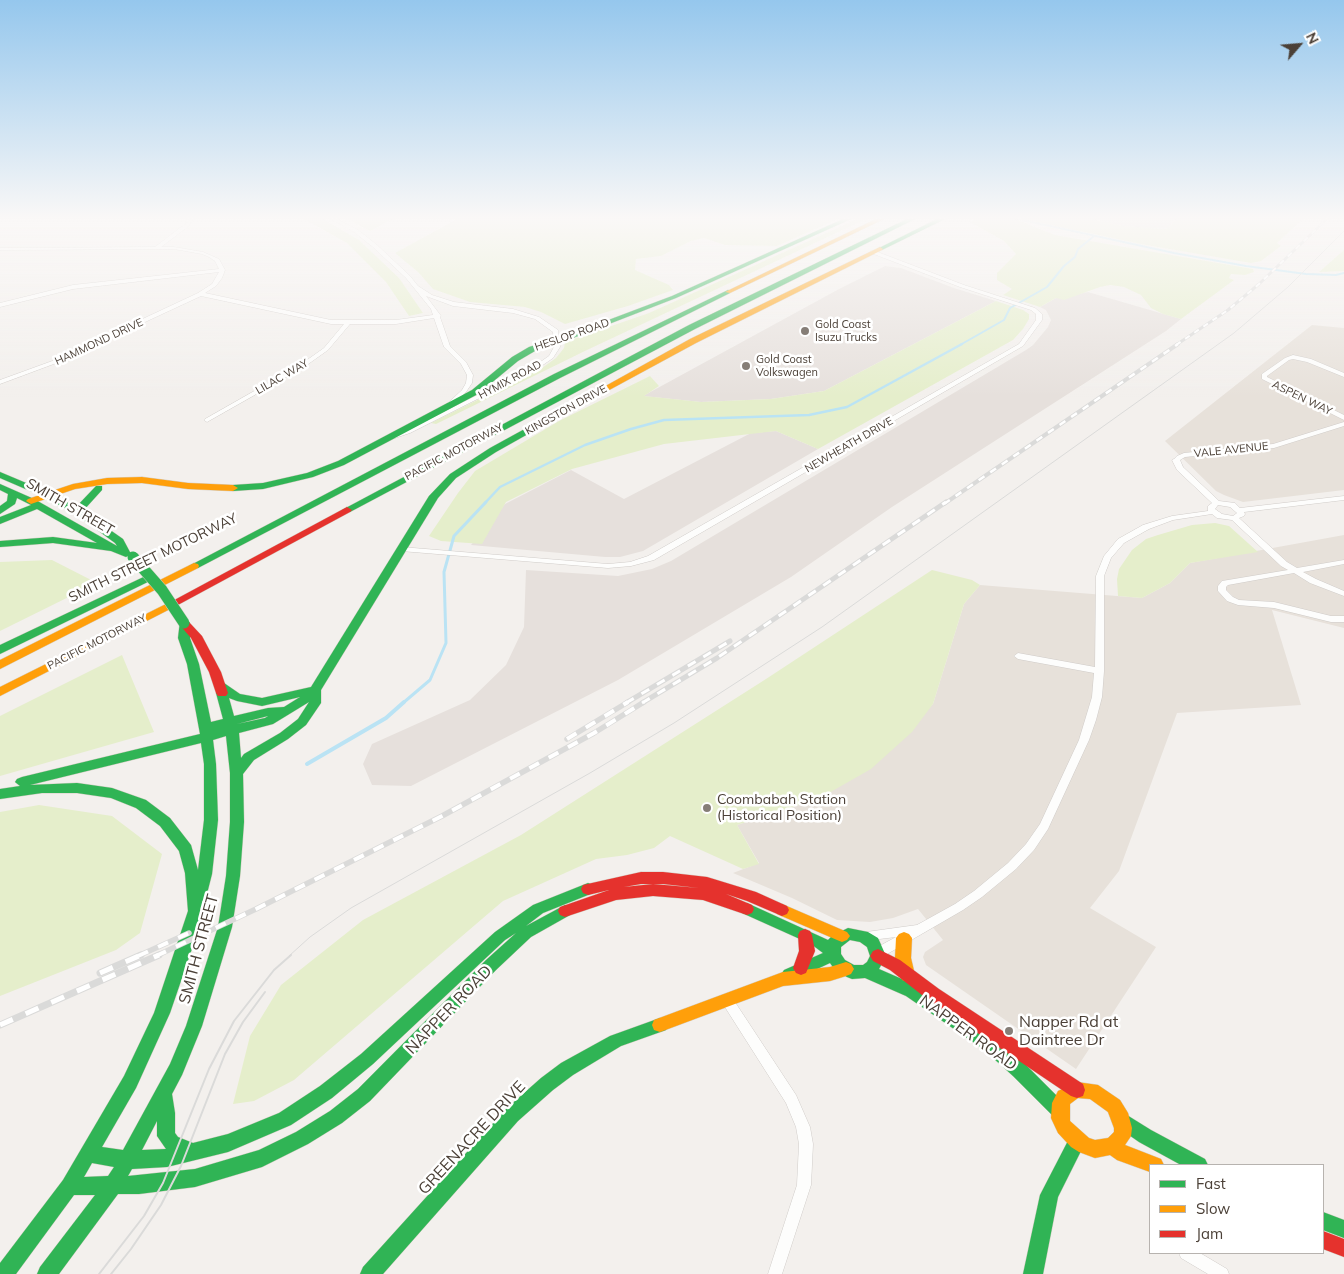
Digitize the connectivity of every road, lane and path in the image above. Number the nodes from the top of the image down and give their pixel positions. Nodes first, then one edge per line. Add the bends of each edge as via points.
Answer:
1 (147, 278) edge
2 (219, 278) edge
3 (407, 278) edge
4 (715, 278) edge
5 (758, 278) edge
6 (791, 278) edge
7 (820, 278) edge
8 (942, 278) edge
9 (416, 287) junction
10 (200, 294) junction
11 (0, 305) edge
12 (438, 316) junction
13 (348, 323) junction
14 (1344, 375) edge
15 (0, 382) edge
16 (448, 405) junction
17 (1344, 418) edge
18 (207, 420) dead end
19 (1344, 424) edge
20 (388, 438) junction
21 (0, 475) edge
22 (161, 483) junction
23 (0, 487) edge
24 (99, 488) junction
25 (13, 492) junction
26 (51, 497) junction
27 (322, 498) junction
28 (1344, 498) edge
29 (35, 503) junction
30 (1215, 508) junction
31 (1239, 510) junction
32 (77, 511) junction
33 (0, 512) edge
34 (1234, 518) junction
35 (0, 522) edge
36 (0, 544) edge
37 (111, 548) junction
38 (401, 549) junction
39 (129, 555) junction
40 (1344, 562) edge
41 (1294, 570) junction
42 (1344, 594) edge
43 (1344, 619) edge
44 (184, 623) junction
45 (0, 650) edge
46 (1018, 656) dead end
47 (0, 665) edge
48 (1099, 671) junction
49 (220, 686) junction
50 (315, 690) junction
51 (0, 692) edge
52 (231, 726) junction
53 (206, 732) junction
54 (236, 773) junction
55 (0, 789) edge
56 (0, 794) edge
57 (194, 911) junction
58 (916, 930) junction
59 (805, 935) junction
60 (842, 936) junction
61 (863, 936) junction
62 (904, 938) junction
63 (833, 953) junction
64 (878, 954) junction
65 (801, 968) junction
66 (846, 969) junction
67 (866, 971) junction
68 (907, 975) junction
69 (783, 980) junction
70 (727, 1000) junction
71 (1077, 1090) junction
72 (163, 1094) junction
73 (1060, 1110) junction
74 (1122, 1120) junction
75 (1077, 1141) junction
76 (1112, 1146) junction
77 (192, 1151) junction
78 (89, 1154) junction
79 (127, 1160) junction
80 (1152, 1164) edge
81 (1197, 1164) edge
82 (69, 1186) junction
83 (113, 1186) junction
84 (1324, 1221) edge
85 (1344, 1229) edge
86 (1324, 1240) edge
87 (1344, 1248) edge
88 (1188, 1254) edge
89 (4, 1274) edge
90 (47, 1274) edge
91 (370, 1274) edge
92 (775, 1274) edge
93 (1033, 1274) edge
94 (1222, 1274) edge

1 - 11 street via 72,287
2 - 10 street, HAMMOND DRIVE
3 - 9 street, HYMIX ROAD
4 - 16 main road, HESLOP ROAD, bridge via 522,354 486,385
5 - 27 main road, PACIFIC MOTORWAY via 626,342
6 - 51 main road, PACIFIC MOTORWAY via 684,331
7 - 38 main road, KINGSTON DRIVE via 693,341 493,450 454,476 434,496
8 - 38 street, NEWHEATH DRIVE via 1026,306 1041,317 1021,345 651,558 608,566
9 - 12 street, HYMIX ROAD
9 - 20 street, HYMIX ROAD via 453,304 513,311 537,318 556,331 558,348 535,368 408,432
10 - 13 street via 308,319
10 - 15 street, HAMMOND DRIVE via 57,361
12 - 13 street via 396,322
12 - 16 street, HYMIX ROAD via 447,347 464,363 470,375 464,391
13 - 18 street, LILAC WAY via 326,349 302,366
14 - 17 street, ASPEN WAY via 1293,357 1264,378
16 - 20 main road, HESLOP ROAD
19 - 30 street, VALE AVENUE via 1274,446 1179,457 1176,460 1180,468
20 - 22 main road, HESLOP ROAD via 324,470 284,482 230,488
21 - 26 main road, SMITH STREET
22 - 24 main road, HESLOP ROAD
22 - 26 main road, HESLOP ROAD via 142,480 83,484
23 - 25 main road, SMITH STREET
24 - 26 main road, HESLOP ROAD
24 - 32 main road
25 - 29 main road, SMITH STREET
25 - 33 main road via 12,502
26 - 29 main road, HESLOP ROAD
26 - 32 main road, SMITH STREET
27 - 45 main road, SMITH STREET MOTORWAY via 285,510
27 - 47 main road, PACIFIC MOTORWAY
28 - 31 street
29 - 33 main road
29 - 35 main road
29 - 37 main road, SMITH STREET
30 - 31 street via 1227,504
30 - 34 street via 1220,516
30 - 48 street via 1146,526 1110,553 1100,576
31 - 34 street via 1241,514
32 - 39 main road, SMITH STREET via 119,541
34 - 41 street
36 - 37 main road via 52,540
37 - 39 main road, SMITH STREET
38 - 50 main road, KINGSTON DRIVE
39 - 44 main road, SMITH STREET, bridge via 162,590
40 - 41 street
41 - 42 street
41 - 43 street via 1225,583 1222,591 1238,602
44 - 49 main road, SMITH STREET via 196,636
44 - 53 main road, SMITH STREET via 184,638
46 - 48 street
48 - 58 street via 1097,697 1084,740 1044,826 1030,847 978,894
49 - 50 main road via 237,697 262,702
49 - 52 main road, SMITH STREET
50 - 52 main road, KINGSTON DRIVE via 300,704 269,721
50 - 54 main road via 315,703 302,722 249,757
52 - 53 main road, KINGSTON DRIVE
52 - 54 main road, SMITH STREET
53 - 55 main road, KINGSTON DRIVE
53 - 57 main road, SMITH STREET via 211,779 209,842
54 - 72 main road, SMITH STREET via 236,847 225,927 194,1026
56 - 57 main road via 42,788 77,788 112,793 142,804 165,822 186,849 192,873
57 - 78 main road, SMITH STREET via 162,1014 130,1082
58 - 61 street
58 - 62 street
59 - 63 main road, NAPPER ROAD
59 - 65 main road via 807,951
59 - 83 main road, NAPPER ROAD via 725,900 678,891 616,894 578,906 543,922 510,947 377,1083 352,1106 321,1127 262,1158 215,1174 173,1182
60 - 61 main road
60 - 63 main road via 834,945
60 - 77 main road, NAPPER ROAD via 751,896 707,883 642,878 579,891 538,909 500,936 367,1059 302,1109 249,1135
61 - 64 main road via 873,943
62 - 64 street
62 - 68 main road via 903,958
63 - 65 main road, GREENACRE DRIVE
63 - 66 main road
64 - 67 main road via 876,962
64 - 68 main road, NAPPER ROAD
65 - 69 main road, GREENACRE DRIVE
66 - 67 main road
66 - 69 main road, GREENACRE DRIVE
67 - 73 main road, NAPPER ROAD via 912,991 989,1044
68 - 71 main road, NAPPER ROAD
69 - 70 main road, GREENACRE DRIVE
70 - 91 main road, GREENACRE DRIVE via 616,1041 547,1084 512,1116
70 - 92 street via 791,1098 806,1144 804,1185
71 - 73 main road via 1064,1097
71 - 74 main road via 1092,1091 1108,1100
72 - 77 main road via 166,1136 172,1143
72 - 79 main road, SMITH STREET
73 - 75 main road via 1064,1127
74 - 76 main road via 1122,1136
74 - 81 main road
75 - 76 main road via 1095,1149
75 - 93 main road via 1047,1200
76 - 80 main road via 1123,1154
77 - 79 main road, NAPPER ROAD via 161,1159
78 - 79 main road, NAPPER ROAD
78 - 82 main road, SMITH STREET
79 - 83 main road, SMITH STREET
82 - 83 main road, NAPPER ROAD
82 - 89 main road, SMITH STREET
83 - 90 main road, SMITH STREET
84 - 85 main road
86 - 87 main road
88 - 94 street

